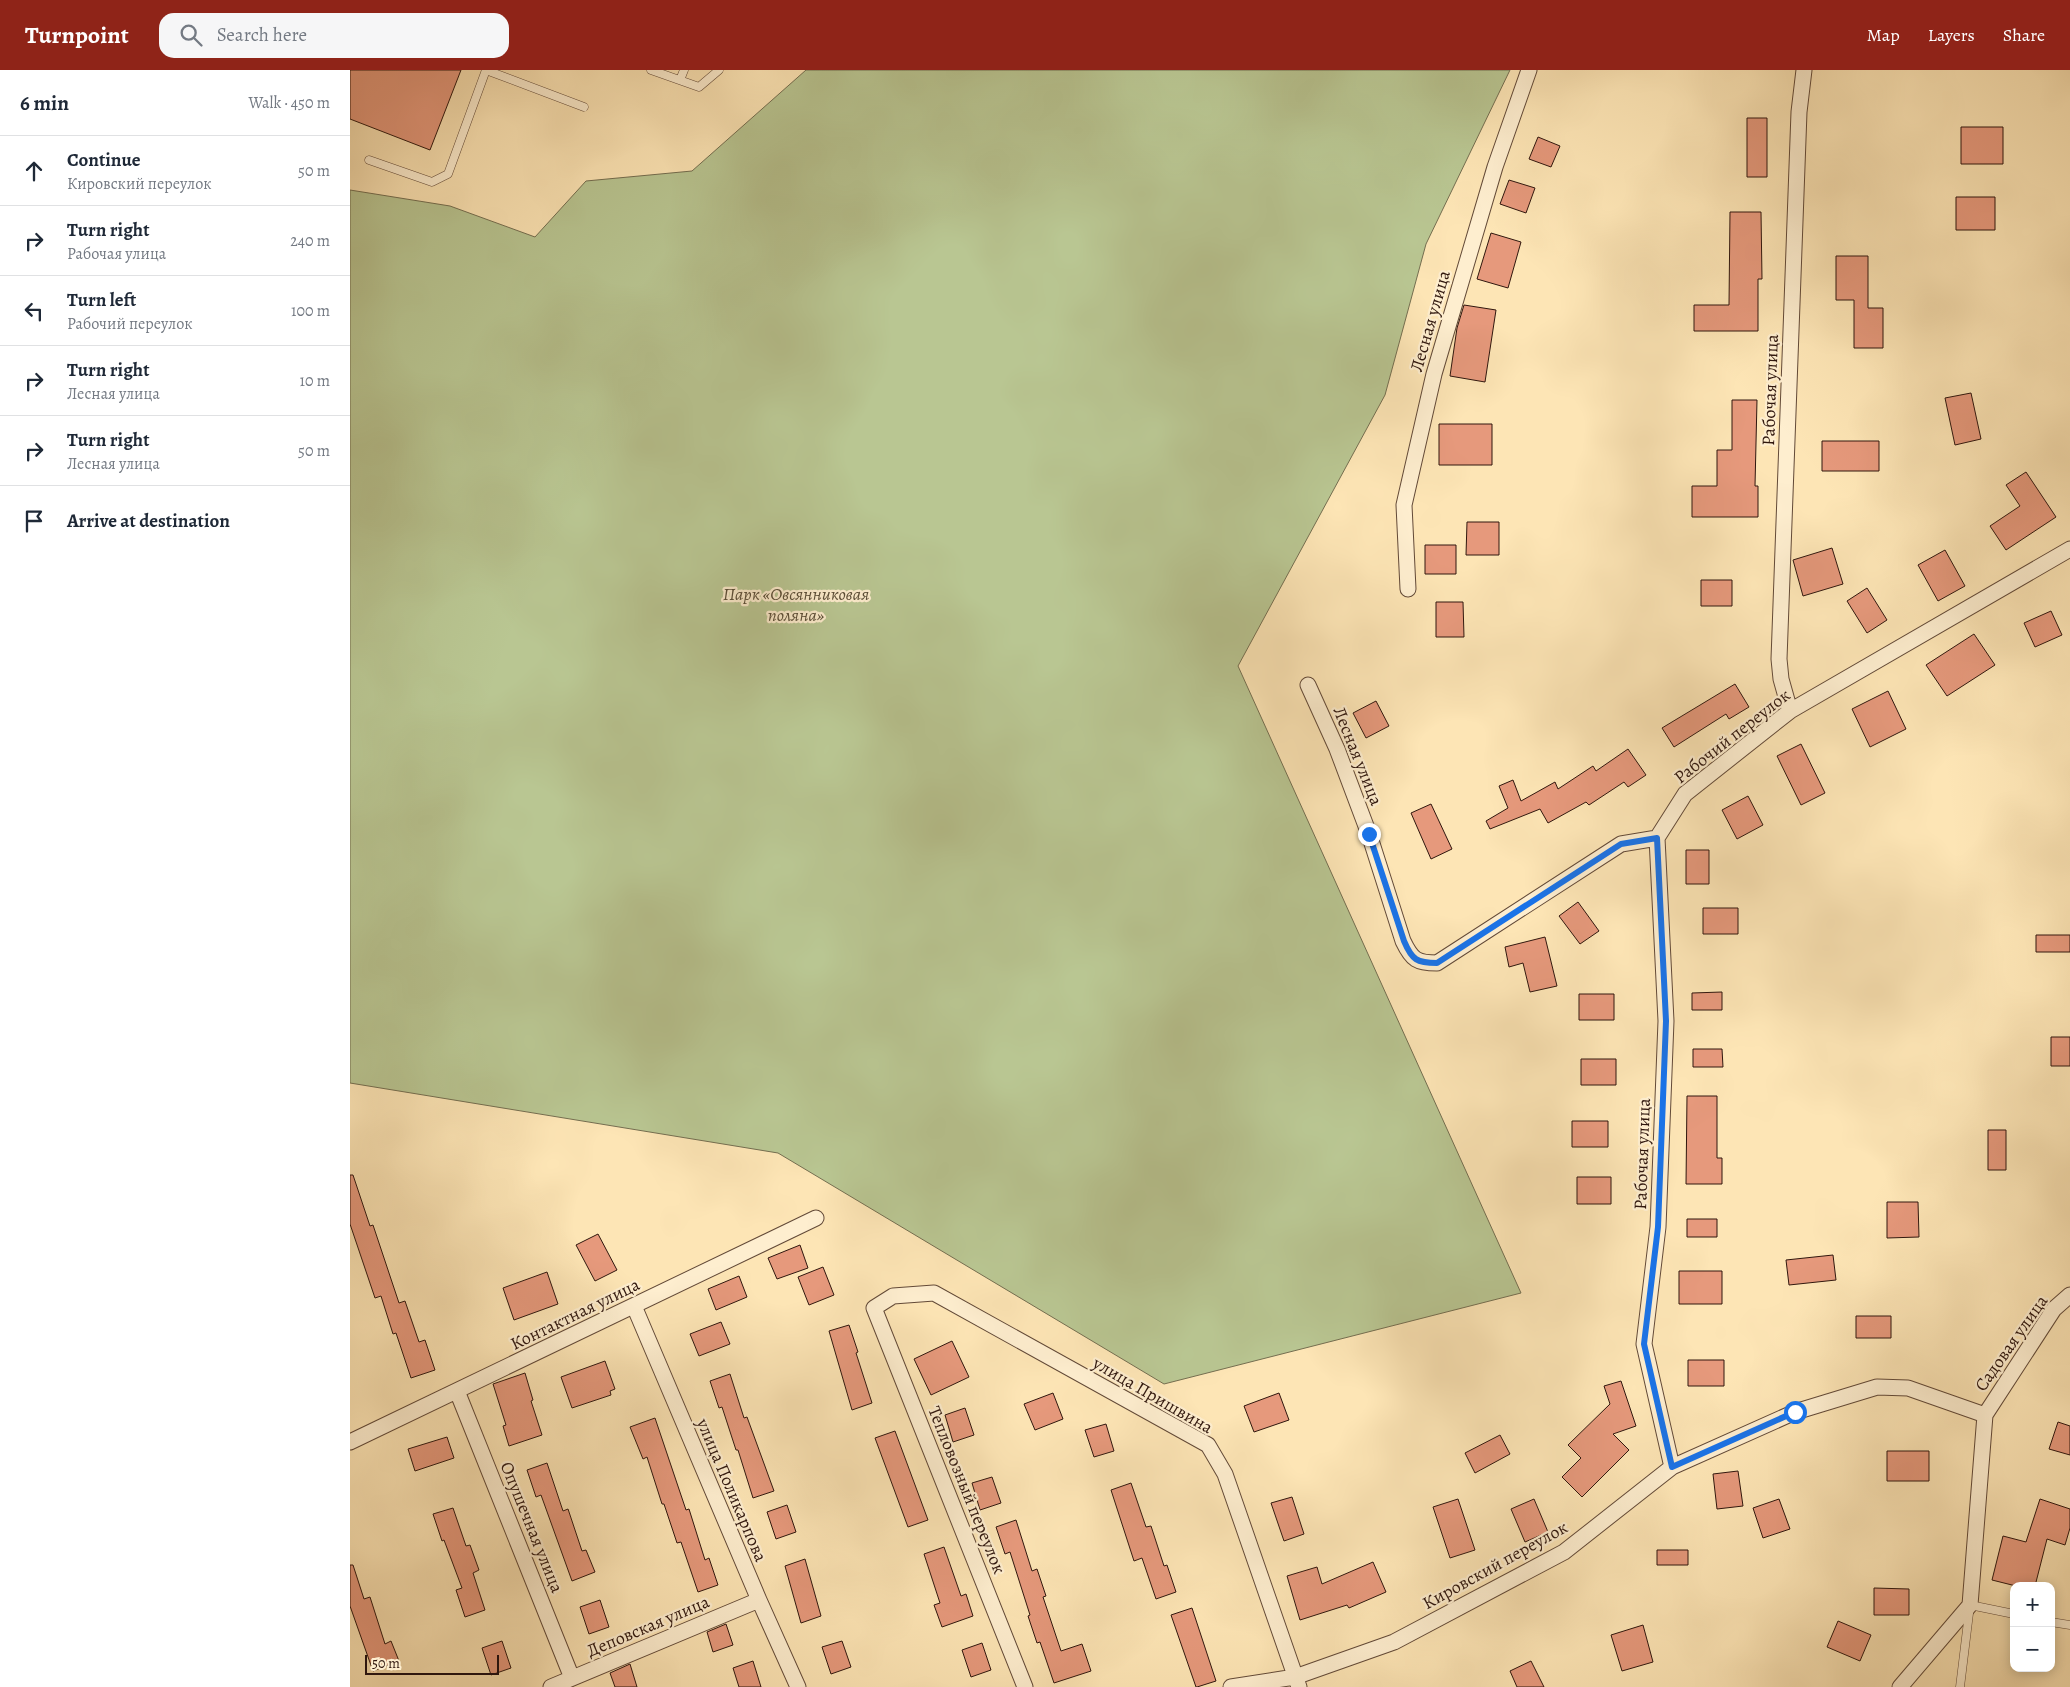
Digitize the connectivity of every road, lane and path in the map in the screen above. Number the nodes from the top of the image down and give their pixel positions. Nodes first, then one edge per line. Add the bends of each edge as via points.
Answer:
1 (486, 70) edge
2 (651, 70) edge
3 (684, 70) edge
4 (719, 70) edge
5 (1528, 70) edge
6 (1804, 70) edge
7 (680, 80) junction
8 (584, 107) dead end
9 (369, 160) dead end
10 (2069, 553) edge
11 (1408, 589) dead end
12 (1308, 685) dead end
13 (1790, 711) junction
14 (1657, 838) junction
15 (816, 1218) dead end
16 (934, 1293) joint
17 (2070, 1295) edge
18 (634, 1306) junction
19 (457, 1391) junction
20 (1985, 1415) junction
21 (350, 1442) edge
22 (1672, 1467) junction
23 (759, 1600) junction
24 (1970, 1605) junction
25 (2010, 1613) edge
26 (2055, 1623) edge
27 (2070, 1625) edge
28 (572, 1678) junction
29 (1297, 1682) edge
30 (551, 1687) edge
31 (798, 1687) edge
32 (1025, 1687) edge
33 (1231, 1687) edge
34 (1900, 1687) edge
35 (1960, 1687) edge

1 - 8 lane
1 - 9 lane via 448,174 432,182
2 - 7 lane
3 - 7 lane
4 - 7 lane via 699,87
5 - 11 street, Лесная улица via 1494,167 1434,374 1404,505
6 - 13 street, Рабочая улица via 1799,112 1779,658
10 - 13 street, Рабочий переулок
12 - 14 street, Лесная улица via 1337,749 1369,834 1404,941 1410,954 1421,963 1437,963 1621,844
13 - 14 street, Рабочий переулок via 1685,794
14 - 22 street, Рабочая улица via 1666,1021 1658,1227 1644,1344
15 - 18 street, Контактная улица
16 - 29 street, улица Пришвина via 1208,1445 1225,1474
16 - 32 street, Тепловозный переулок via 893,1296 874,1308
17 - 20 street, Садовая улица via 2054,1309
18 - 19 street, Контактная улица
18 - 23 street, улица Поликарпова
19 - 21 street, Контактная улица
19 - 28 street, Опушечная улица
20 - 22 street, Кировский переулок via 1908,1388 1877,1387 1795,1412
20 - 24 street
22 - 29 street, Кировский переулок via 1564,1552 1394,1642
23 - 28 street, Деповская улица
23 - 31 street, улица Поликарпова
24 - 25 lane
24 - 34 street
24 - 35 lane
26 - 27 lane
28 - 30 street, Деповская улица
29 - 33 street, Кировский переулок

